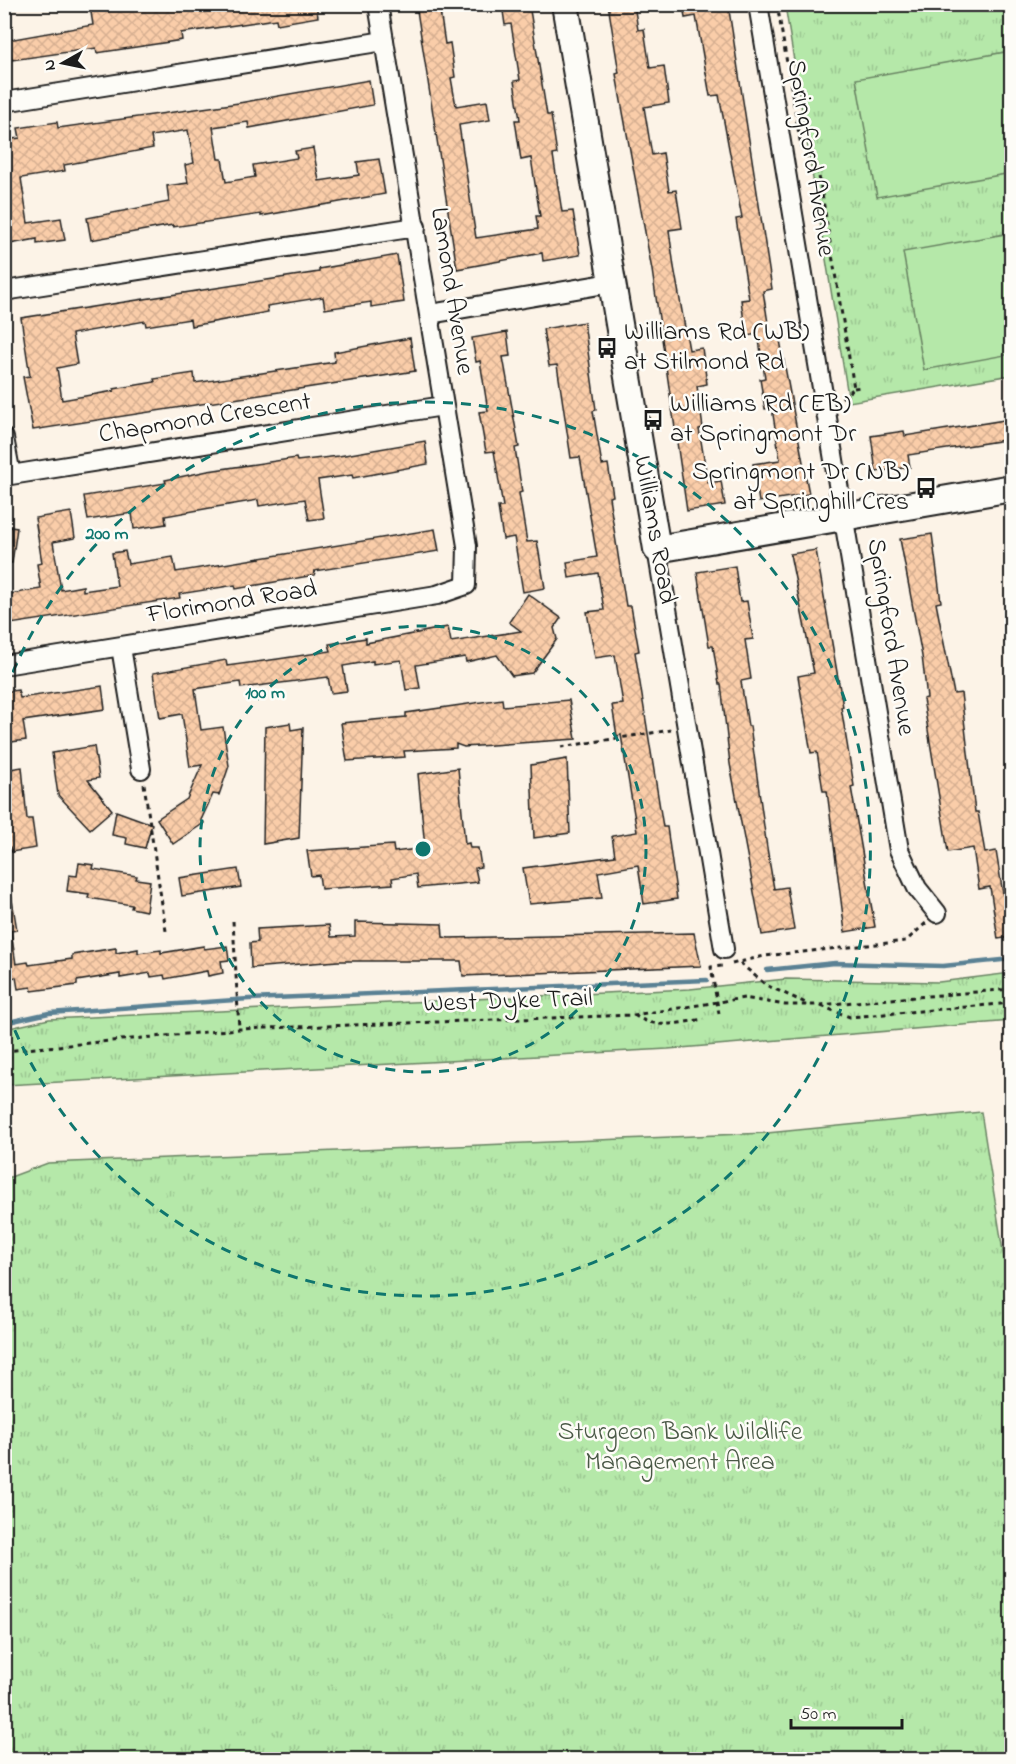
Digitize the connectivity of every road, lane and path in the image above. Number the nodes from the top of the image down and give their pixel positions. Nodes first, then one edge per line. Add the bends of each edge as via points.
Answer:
1 (378, 4) edge
2 (565, 4) edge
3 (758, 4) edge
4 (777, 4) edge
5 (384, 41) junction
6 (4, 102) edge
7 (416, 227) junction
8 (611, 283) junction
9 (4, 291) edge
10 (430, 314) junction
11 (861, 387) dead end
12 (854, 388) junction
13 (443, 406) junction
14 (826, 412) junction
15 (4, 438) edge
16 (1011, 488) edge
17 (844, 519) junction
18 (657, 549) junction
19 (466, 585) joint
20 (121, 647) junction
21 (4, 665) edge
22 (688, 727) junction
23 (561, 747) dead end
24 (141, 769) joint
25 (937, 913) joint
26 (233, 921) dead end
27 (166, 931) dead end
28 (724, 949) dead end
29 (740, 962) junction
30 (1011, 988) edge
31 (717, 1002) junction
32 (1011, 1003) edge
33 (810, 1005) junction
34 (819, 1005) junction
35 (719, 1014) dead end
36 (634, 1015) junction
37 (704, 1019) dead end
38 (239, 1029) junction
39 (4, 1051) edge

1 - 5 street, Lamond Avenue
2 - 8 street, Williams Road
3 - 14 street, Springford Avenue
4 - 12 path via 801,146 819,176
5 - 6 street
5 - 7 street, Lamond Avenue
7 - 9 street
7 - 10 street, Lamond Avenue
8 - 10 street
8 - 18 street, Williams Road
10 - 13 street, Lamond Avenue
11 - 12 path
12 - 14 path
13 - 15 street, Chapmond Crescent via 11,475
13 - 19 street, Lamond Avenue via 467,546
14 - 17 street, Springford Avenue
16 - 17 street
17 - 18 street
17 - 25 street, Springford Avenue via 899,850 917,888
18 - 22 street, Williams Road
19 - 20 street, Florimond Road via 437,595
20 - 21 street, Florimond Road
20 - 24 street
22 - 23 path
22 - 28 street, Williams Road
24 - 27 path
25 - 29 path via 906,941
26 - 38 path
29 - 31 path via 711,968
29 - 33 path via 766,985
30 - 34 path, West Dyke Trail
31 - 33 path, West Dyke Trail via 744,998
31 - 35 path
31 - 36 path, West Dyke Trail
32 - 34 path via 850,1017
33 - 34 path, West Dyke Trail
36 - 37 path via 661,1025
36 - 38 path, West Dyke Trail
38 - 39 path, West Dyke Trail

